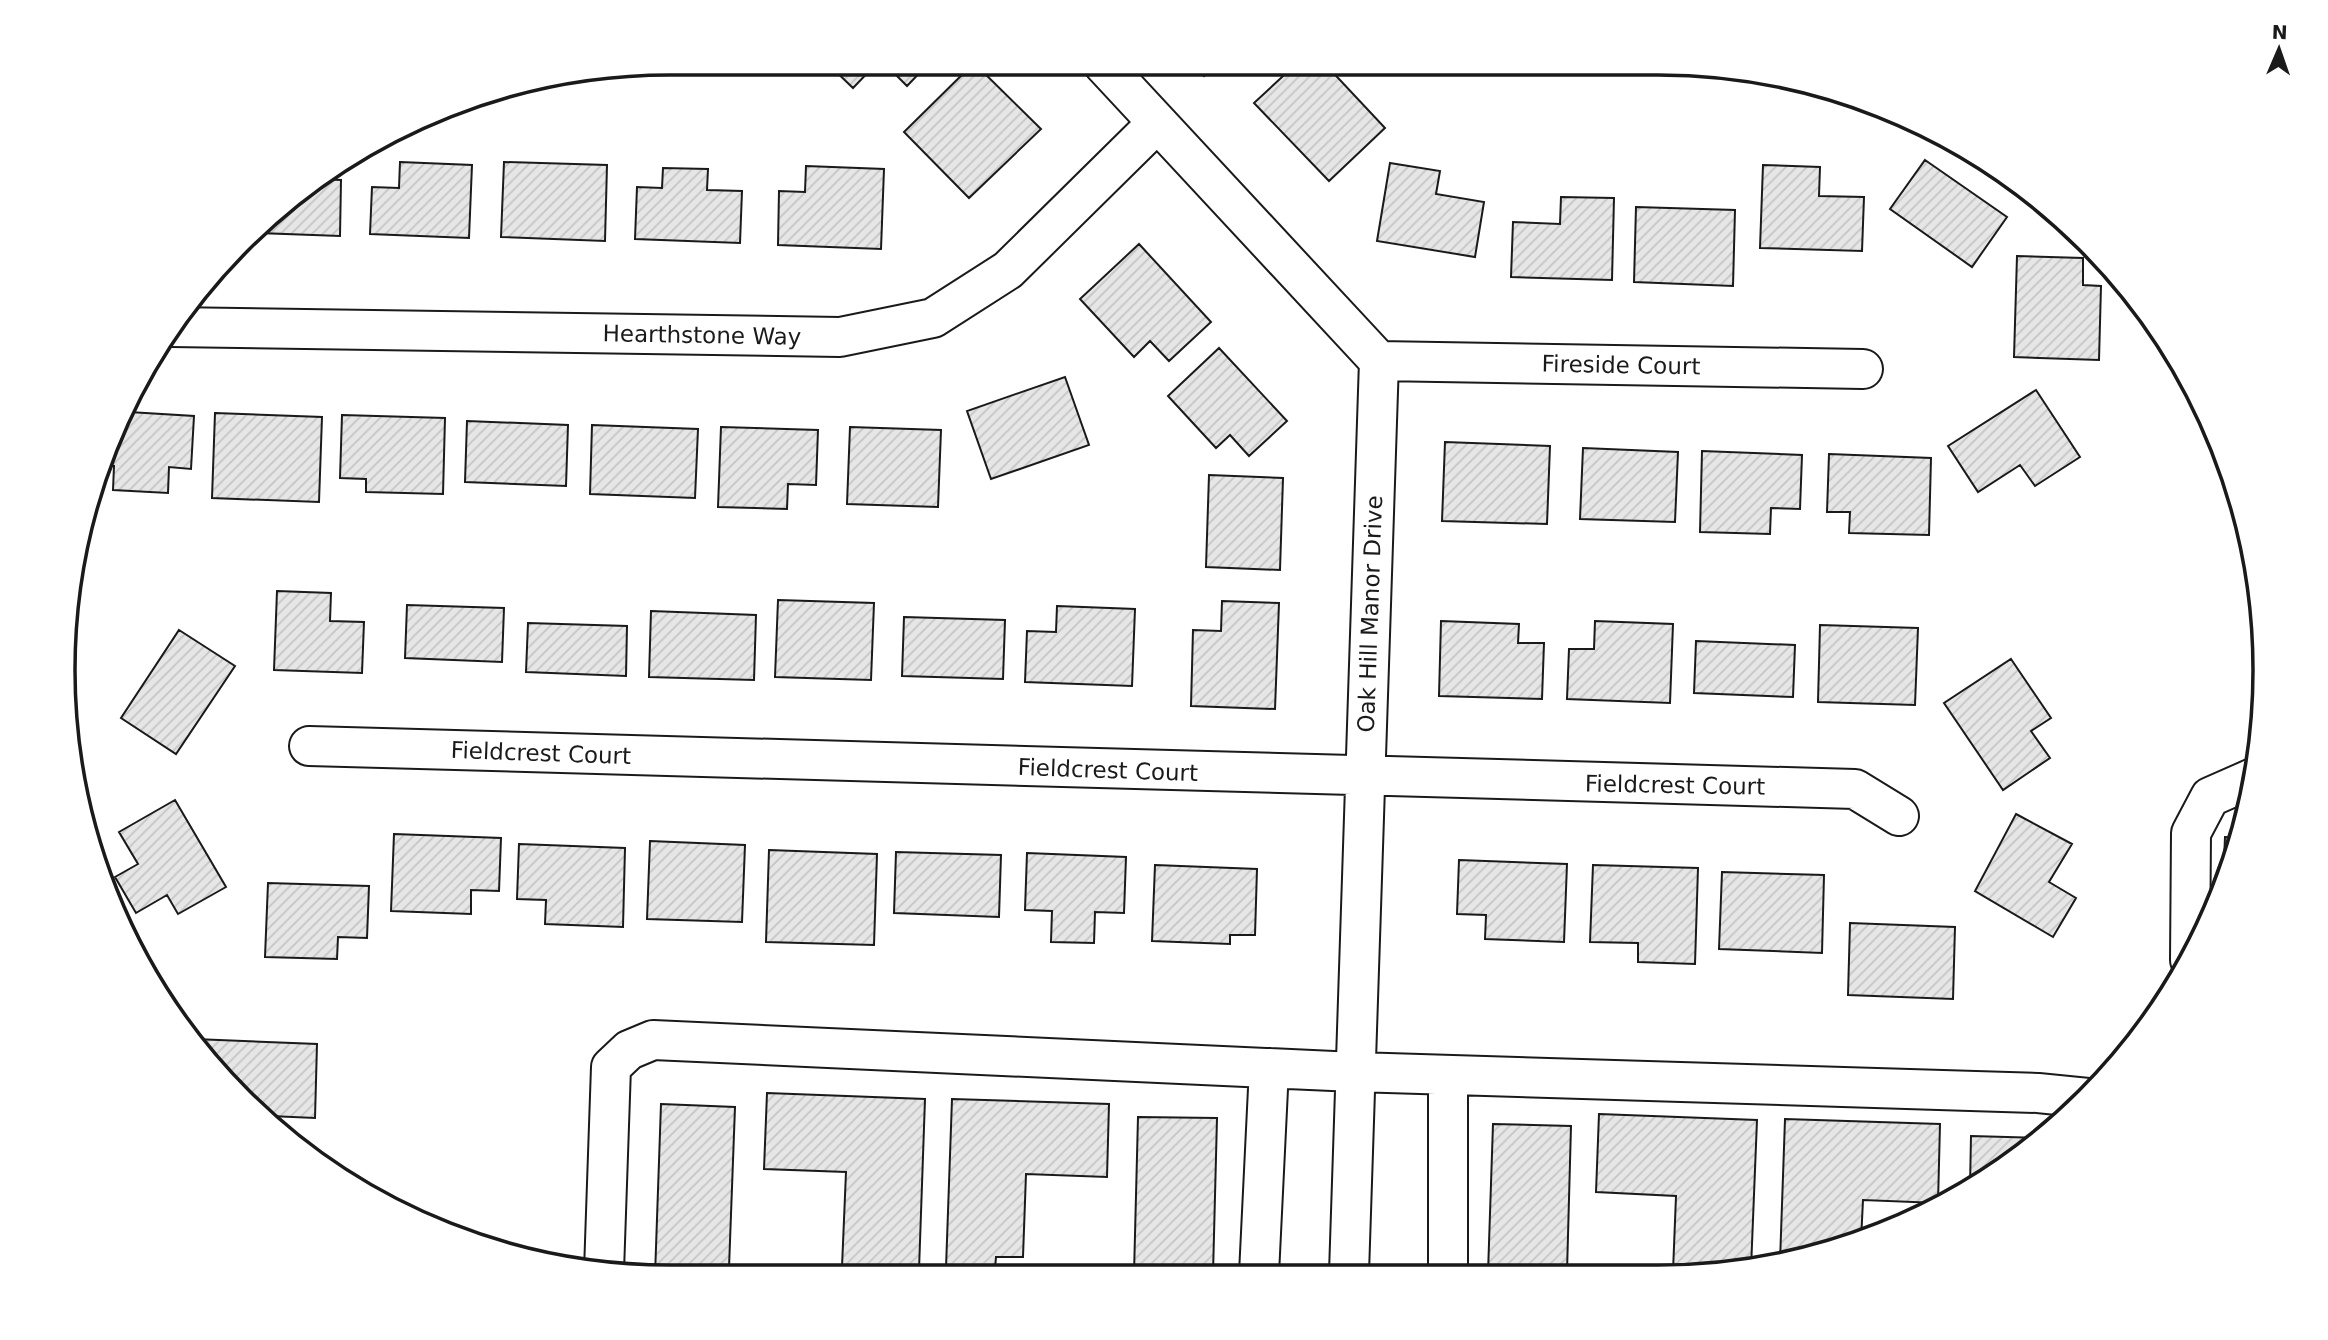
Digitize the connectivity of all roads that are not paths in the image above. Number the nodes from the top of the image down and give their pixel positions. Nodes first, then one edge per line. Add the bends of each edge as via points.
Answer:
1 (1113, 75) edge
2 (1156, 124) junction
3 (184, 327) edge
4 (1379, 361) junction
5 (1863, 369) dead end
6 (309, 746) dead end
7 (1364, 778) junction
8 (2242, 783) edge
9 (1899, 816) dead end
10 (2190, 935) edge
11 (1269, 1069) junction
12 (1355, 1072) junction
13 (1448, 1075) junction
14 (2073, 1096) edge
15 (604, 1261) edge
16 (1259, 1265) edge
17 (1349, 1265) edge
18 (1448, 1265) edge

1 - 2 street
2 - 3 street, Hearthstone Way via 1008,270 933,317 840,337
2 - 4 street
4 - 5 street, Fireside Court
4 - 7 street, Oak Hill Manor Drive
6 - 7 street, Fieldcrest Court
7 - 9 street, Fieldcrest Court via 1855,789
7 - 12 street, Oak Hill Manor Drive
8 - 10 street via 2210,797 2191,833
11 - 12 street
11 - 15 street via 653,1040 629,1050 611,1067
11 - 16 street
12 - 13 street
12 - 17 street, Oak Hill Manor Drive
13 - 14 street
13 - 18 street

